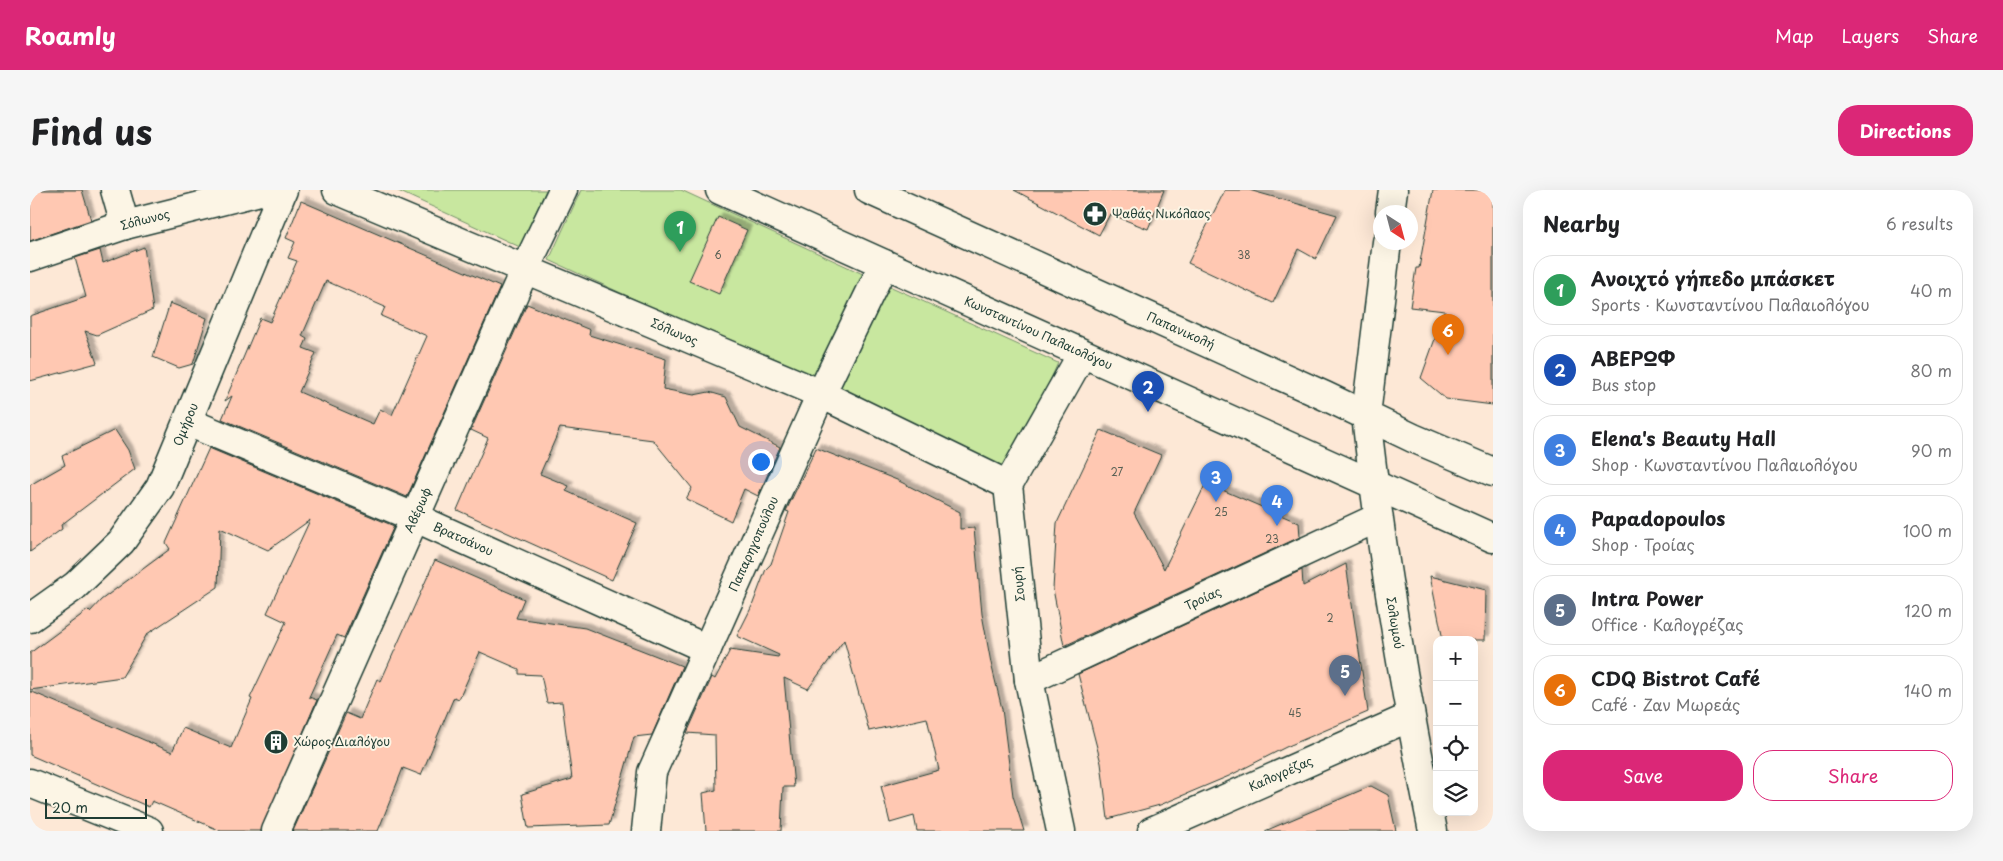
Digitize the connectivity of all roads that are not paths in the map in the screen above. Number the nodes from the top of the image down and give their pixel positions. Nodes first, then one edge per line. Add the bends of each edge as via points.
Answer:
1 (115, 190) edge
2 (264, 190) edge
3 (283, 190) edge
4 (337, 190) edge
5 (563, 190) edge
6 (720, 190) edge
7 (869, 190) edge
8 (1393, 190) edge
9 (1391, 205) edge
10 (125, 225) junction
11 (1385, 250) edge
12 (30, 257) edge
13 (884, 264) junction
14 (524, 269) junction
15 (1082, 354) junction
16 (822, 394) junction
17 (1366, 415) junction
18 (188, 422) junction
19 (1493, 472) edge
20 (1008, 485) junction
21 (1374, 486) junction
22 (416, 518) junction
23 (1377, 518) junction
24 (1493, 538) edge
25 (30, 618) edge
26 (707, 649) junction
27 (1029, 680) junction
28 (1410, 718) junction
29 (30, 783) edge
30 (149, 831) edge
31 (276, 831) edge
32 (646, 831) edge
33 (1061, 831) edge
34 (1152, 831) edge
35 (1433, 831) edge

1 - 10 street
2 - 10 street, Σόλωνος
3 - 18 street, Ομήρου
4 - 14 street, Σόλωνος
5 - 14 street, Αβέρωφ
6 - 13 street, Κωνσταντίνου Παλαιολόγου
7 - 17 street, Παπανικολή
8 - 9 street
10 - 12 street, Σόλωνος
11 - 17 street, Σολωμού
13 - 15 street, Κωνσταντίνου Παλαιολόγου
13 - 16 street, Παπαρηγοπούλου
14 - 16 street, Σόλωνος
14 - 22 street, Αβέρωφ
15 - 20 street
15 - 21 street, Κωνσταντίνου Παλαιολόγου
16 - 20 street, Σόλωνος
16 - 26 street, Παπαρηγοπούλου
17 - 19 street, Παπανικολή
17 - 21 street, Σολωμού
18 - 22 street, Βρατσάνου
18 - 25 street, Ομήρου via 160,486 121,542 75,586
20 - 27 street, Σουρή
21 - 23 street, Σολωμού
21 - 24 street, Κωνσταντίνου Παλαιολόγου
22 - 26 street, Βρατσάνου
22 - 31 street, Αβέρωφ
23 - 27 street, Τροίας
23 - 28 street, Σολωμού
26 - 32 street, Παπαρηγοπούλου via 652,772
27 - 33 street, Σουρή
28 - 34 street, Καλογρέζας
28 - 35 street, Σολωμού
29 - 30 street

